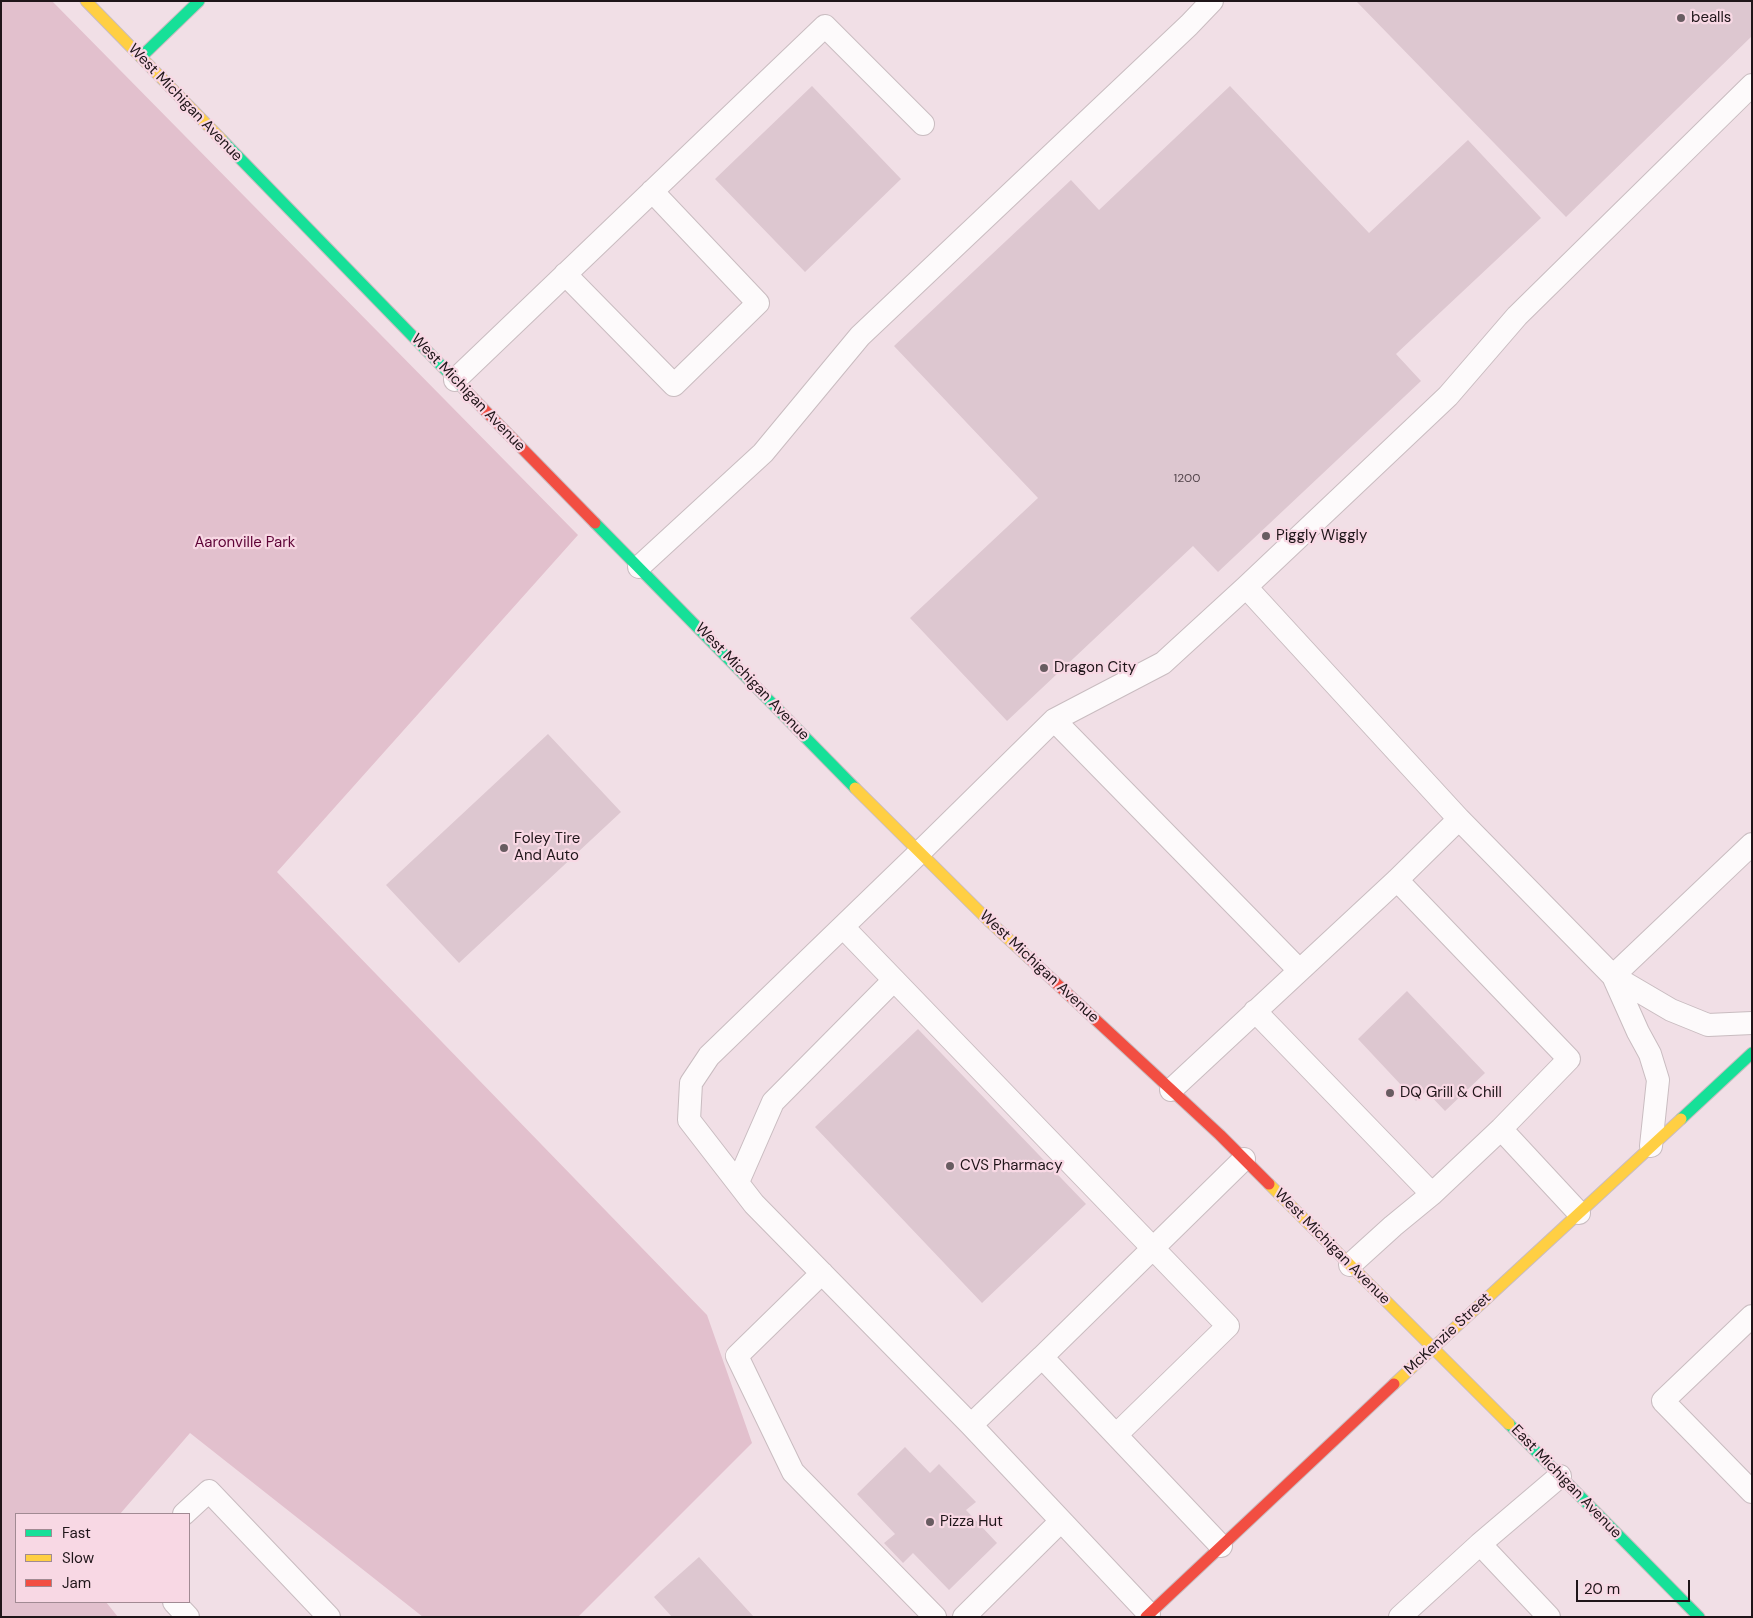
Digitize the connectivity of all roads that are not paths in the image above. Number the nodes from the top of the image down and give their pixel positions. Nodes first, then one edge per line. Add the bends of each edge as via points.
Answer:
1 (86, 1) edge
2 (199, 1) edge
3 (1212, 1) edge
4 (141, 58) junction
5 (1752, 84) edge
6 (923, 124) dead end
7 (652, 191) junction
8 (565, 274) junction
9 (454, 380) junction
10 (639, 567) junction
11 (1246, 587) junction
12 (1054, 720) junction
13 (1459, 819) junction
14 (1752, 844) edge
15 (920, 852) junction
16 (1397, 880) junction
17 (843, 927) junction
18 (1299, 970) junction
19 (1613, 976) junction
20 (894, 980) junction
21 (1255, 1012) junction
22 (1752, 1023) edge
23 (1752, 1053) edge
24 (1171, 1090) junction
25 (1501, 1129) junction
26 (1651, 1146) junction
27 (1244, 1159) junction
28 (738, 1182) junction
29 (1432, 1194) junction
30 (1579, 1213) junction
31 (1153, 1249) junction
32 (1350, 1265) junction
33 (822, 1273) junction
34 (1752, 1316) edge
35 (1433, 1348) junction
36 (1042, 1357) junction
37 (971, 1425) junction
38 (1116, 1435) junction
39 (1560, 1476) junction
40 (1752, 1492) edge
41 (185, 1513) edge
42 (1061, 1521) junction
43 (1480, 1544) junction
44 (1221, 1546) junction
45 (175, 1603) edge
46 (1148, 1615) edge
47 (188, 1617) edge
48 (329, 1617) edge
49 (935, 1617) edge
50 (964, 1617) edge
51 (1400, 1617) edge
52 (1549, 1617) edge
53 (1699, 1617) edge

1 - 4 street, West Michigan Avenue
2 - 4 street
3 - 10 lane via 860,336 763,453
4 - 9 street, West Michigan Avenue
5 - 11 lane via 1517,316 1448,396
6 - 7 lane via 825,26
7 - 8 lane
7 - 8 lane via 758,303 674,385
8 - 9 lane
9 - 10 street, West Michigan Avenue
10 - 15 street, West Michigan Avenue
11 - 12 lane via 1163,663
11 - 13 lane
12 - 15 lane
12 - 18 lane
13 - 16 lane
13 - 19 lane
14 - 19 lane
15 - 17 lane
15 - 24 street, West Michigan Avenue via 989,922
16 - 18 lane
16 - 25 lane via 1569,1059
17 - 20 lane
17 - 28 lane via 709,1056 691,1083 689,1120
18 - 21 lane
19 - 22 lane via 1670,1010 1708,1025
19 - 26 lane via 1650,1054 1658,1080
20 - 28 lane via 773,1102
20 - 31 lane
21 - 24 lane
21 - 29 lane
23 - 26 street, McKenzie Street
24 - 27 street, West Michigan Avenue
25 - 29 lane
25 - 30 lane
26 - 30 street, McKenzie Street
27 - 31 lane
27 - 32 street, West Michigan Avenue
28 - 33 lane via 754,1204
29 - 32 lane
30 - 35 street, McKenzie Street
31 - 36 lane
31 - 38 lane via 1228,1326
32 - 35 street, West Michigan Avenue
33 - 37 lane
33 - 49 lane via 736,1356 793,1472
34 - 40 lane via 1663,1401
35 - 39 street, East Michigan Avenue
35 - 44 street, McKenzie Street
36 - 37 lane
36 - 38 lane
37 - 42 lane
38 - 44 lane
39 - 43 lane
39 - 53 street, East Michigan Avenue
41 - 48 lane via 208,1491
42 - 46 lane
42 - 50 lane
43 - 51 lane
43 - 52 lane
44 - 46 street, McKenzie Street
45 - 47 lane

